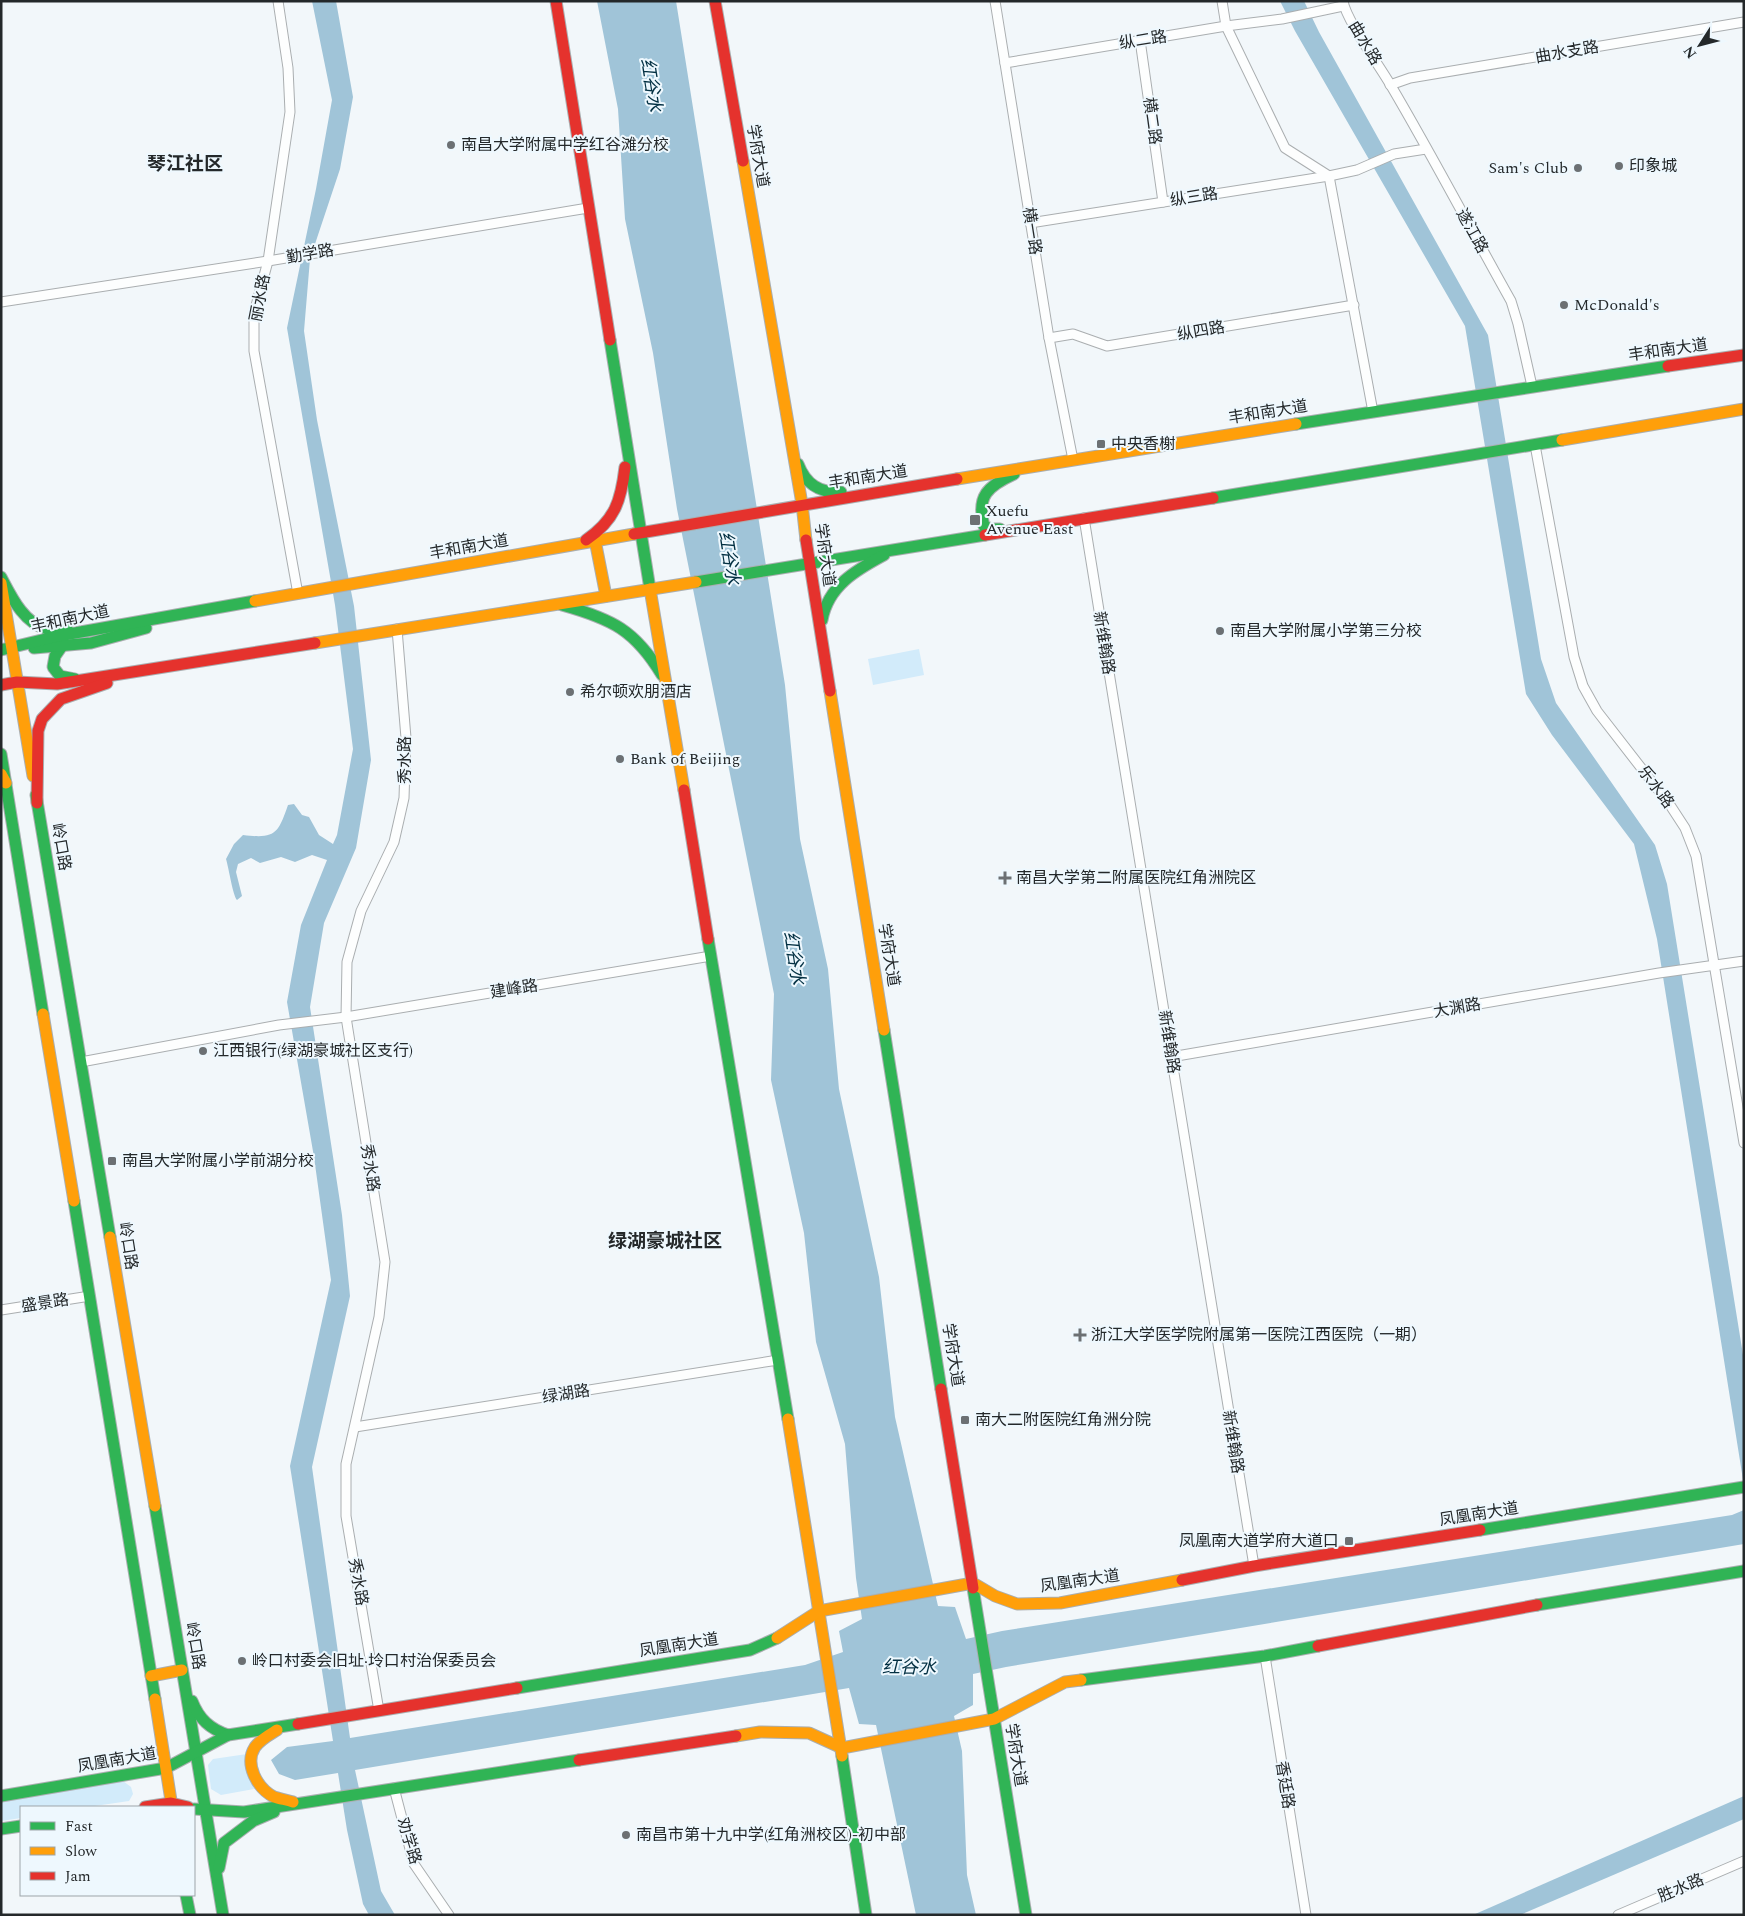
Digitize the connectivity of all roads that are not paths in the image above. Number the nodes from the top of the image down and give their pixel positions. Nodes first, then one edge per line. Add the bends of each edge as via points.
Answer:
1 (278, 1) edge
2 (556, 1) edge
3 (715, 1) edge
4 (994, 1) edge
5 (1222, 1) edge
6 (1343, 4) edge
7 (1744, 22) edge
8 (1226, 26) junction
9 (1140, 40) junction
10 (1005, 63) junction
11 (1390, 85) junction
12 (1426, 150) junction
13 (1329, 176) junction
14 (1163, 202) junction
15 (588, 208) junction
16 (1030, 222) junction
17 (268, 261) junction
18 (1, 302) edge
19 (1354, 305) junction
20 (1049, 338) junction
21 (1744, 355) edge
22 (1532, 386) junction
23 (1744, 409) edge
24 (1373, 412) junction
25 (791, 442) junction
26 (1535, 445) junction
27 (628, 451) junction
28 (1074, 460) junction
29 (1030, 467) junction
30 (878, 492) junction
31 (802, 504) junction
32 (1084, 518) junction
33 (1039, 526) junction
34 (641, 532) junction
35 (595, 540) junction
36 (580, 543) junction
37 (896, 549) junction
38 (810, 563) junction
39 (1, 577) edge
40 (1, 583) edge
41 (651, 588) junction
42 (298, 594) junction
43 (606, 596) junction
44 (556, 604) junction
45 (178, 615) junction
46 (136, 623) junction
47 (820, 629) junction
48 (396, 630) junction
49 (88, 631) junction
50 (58, 648) junction
51 (6, 650) edge
52 (148, 669) junction
53 (97, 678) junction
54 (17, 682) junction
55 (666, 683) junction
56 (1, 685) edge
57 (1, 754) edge
58 (4, 779) edge
59 (37, 803) junction
60 (711, 956) junction
61 (1744, 961) edge
62 (1715, 966) junction
63 (346, 1016) junction
64 (1171, 1057) junction
65 (81, 1062) junction
66 (1744, 1143) edge
67 (90, 1296) junction
68 (1, 1310) edge
69 (778, 1360) junction
70 (355, 1427) junction
71 (1742, 1487) edge
72 (1254, 1566) junction
73 (1744, 1571) edge
74 (973, 1583) junction
75 (819, 1611) junction
76 (1265, 1656) junction
77 (183, 1675) junction
78 (152, 1676) junction
79 (379, 1711) junction
80 (994, 1719) junction
81 (283, 1726) junction
82 (228, 1735) junction
83 (842, 1748) junction
84 (196, 1752) junction
85 (166, 1768) junction
86 (394, 1788) junction
87 (1, 1796) edge
88 (297, 1803) junction
89 (172, 1805) edge
90 (159, 1806) edge
91 (195, 1808) edge
92 (206, 1811) junction
93 (20, 1826) edge
94 (1, 1829) edge
95 (1744, 1861) edge
96 (217, 1877) junction
97 (186, 1896) edge
98 (190, 1915) edge
99 (223, 1915) edge
100 (449, 1915) edge
101 (866, 1915) edge
102 (1026, 1915) edge
103 (1306, 1915) edge
104 (1618, 1915) edge

1 - 17 street, 丽水路 via 288,68 290,112
2 - 15 main road
3 - 25 main road, 学府大道
4 - 10 street, 横一路
5 - 8 street
6 - 8 street, 纵二路 via 1315,13
6 - 11 street, 曲水路
7 - 11 street, 曲水支路 via 1410,78
8 - 9 street, 纵二路
8 - 13 street via 1285,148
9 - 10 street, 纵二路
9 - 14 street, 横二路
10 - 16 street, 横一路
11 - 12 street, 遂江路
12 - 13 street, 纵三路 via 1394,154 1358,170
12 - 22 street, 遂江路 via 1511,300
13 - 14 street, 纵三路
13 - 19 street
14 - 16 street, 纵三路
15 - 17 street, 勤学路
15 - 27 main road
16 - 20 street, 横一路
17 - 18 street, 勤学路
17 - 42 street, 丽水路 via 254,313 254,351
19 - 20 street, 纵四路 via 1107,346 1073,334
19 - 24 street
20 - 28 street, 横一路
21 - 22 main road, 丰和南大道
22 - 24 main road, 丰和南大道
23 - 26 main road
24 - 28 main road, 丰和南大道
25 - 30 main road via 800,470 811,483 826,492
25 - 31 main road, 学府大道
26 - 32 main road
26 - 62 street, 乐水路 via 1574,657 1583,686 1597,711 1685,828 1696,856
27 - 34 main road
27 - 36 main road via 622,495 613,514 600,531
28 - 29 main road, 丰和南大道
29 - 30 main road, 丰和南大道
29 - 33 main road via 1000,480 987,491 980,505 980,514 984,526 991,529
30 - 31 main road, 丰和南大道
31 - 34 main road, 丰和南大道
31 - 38 main road, 学府大道
32 - 33 main road
32 - 64 street, 新维翰路
33 - 37 main road
34 - 35 main road, 丰和南大道
34 - 41 main road
35 - 36 main road, 丰和南大道
35 - 43 main road
36 - 42 main road, 丰和南大道
37 - 38 main road
37 - 47 main road via 859,568 840,585 827,600
38 - 41 main road
38 - 47 main road, 学府大道
39 - 46 main road via 14,602 32,620 48,629
40 - 51 main road, 岭口路
41 - 43 main road
41 - 55 main road
42 - 45 main road, 丰和南大道
43 - 44 main road
44 - 48 main road
44 - 55 main road via 595,614 620,626 643,645
45 - 46 main road, 丰和南大道
45 - 50 main road via 126,635
46 - 49 main road, 丰和南大道
47 - 74 main road, 学府大道
48 - 52 main road
48 - 63 street, 秀水路 via 406,738 404,798 394,842 361,911 347,962
49 - 50 main road
49 - 51 main road, 丰和南大道
50 - 51 main road
50 - 53 main road via 53,658 54,672 64,679
51 - 54 main road, 岭口路
52 - 53 main road
52 - 59 main road via 61,699 42,719 38,731
53 - 54 main road via 57,684
54 - 56 main road
54 - 59 main road, 岭口路
55 - 60 main road
57 - 58 main road
58 - 67 main road
59 - 65 main road, 岭口路
60 - 63 street, 建峰路
60 - 69 main road
61 - 62 street, 大渊路
62 - 64 street, 大渊路
62 - 66 street, 乐水路
63 - 65 street, 建峰路
63 - 70 street, 秀水路 via 385,1262 379,1317
64 - 72 street, 新维翰路
65 - 77 main road, 岭口路
67 - 68 street, 盛景路
67 - 78 main road
69 - 70 street, 绿湖路
69 - 75 main road
70 - 79 street, 秀水路 via 346,1464 346,1516
71 - 72 main road, 凤凰南大道
72 - 74 main road, 凤凰南大道 via 1060,1603 1017,1604
73 - 76 main road via 1593,1595
74 - 75 main road, 凤凰南大道
74 - 80 main road, 学府大道
75 - 79 main road, 凤凰南大道 via 773,1641 750,1650
75 - 83 main road
76 - 80 main road via 1065,1682
76 - 103 street, 香廷路
77 - 78 main road
77 - 82 main road via 195,1710 206,1725
77 - 84 main road, 岭口路
78 - 85 main road
79 - 81 main road, 凤凰南大道
80 - 83 main road
80 - 102 main road, 学府大道
81 - 82 main road, 凤凰南大道
81 - 88 main road via 260,1741 252,1753 251,1766 262,1788 273,1796
82 - 84 main road, 凤凰南大道
83 - 86 main road via 809,1734 760,1732
83 - 101 main road
84 - 85 main road, 凤凰南大道
84 - 92 main road, 岭口路
85 - 87 main road, 凤凰南大道
85 - 89 main road
86 - 88 main road
86 - 100 street, 劝学路 via 414,1864
88 - 92 main road via 244,1812
88 - 96 main road via 252,1821 224,1843
89 - 90 main road
91 - 92 main road
92 - 96 main road, 岭口路
93 - 94 main road
95 - 104 street, 胜水路
96 - 99 main road, 岭口路
97 - 98 main road

